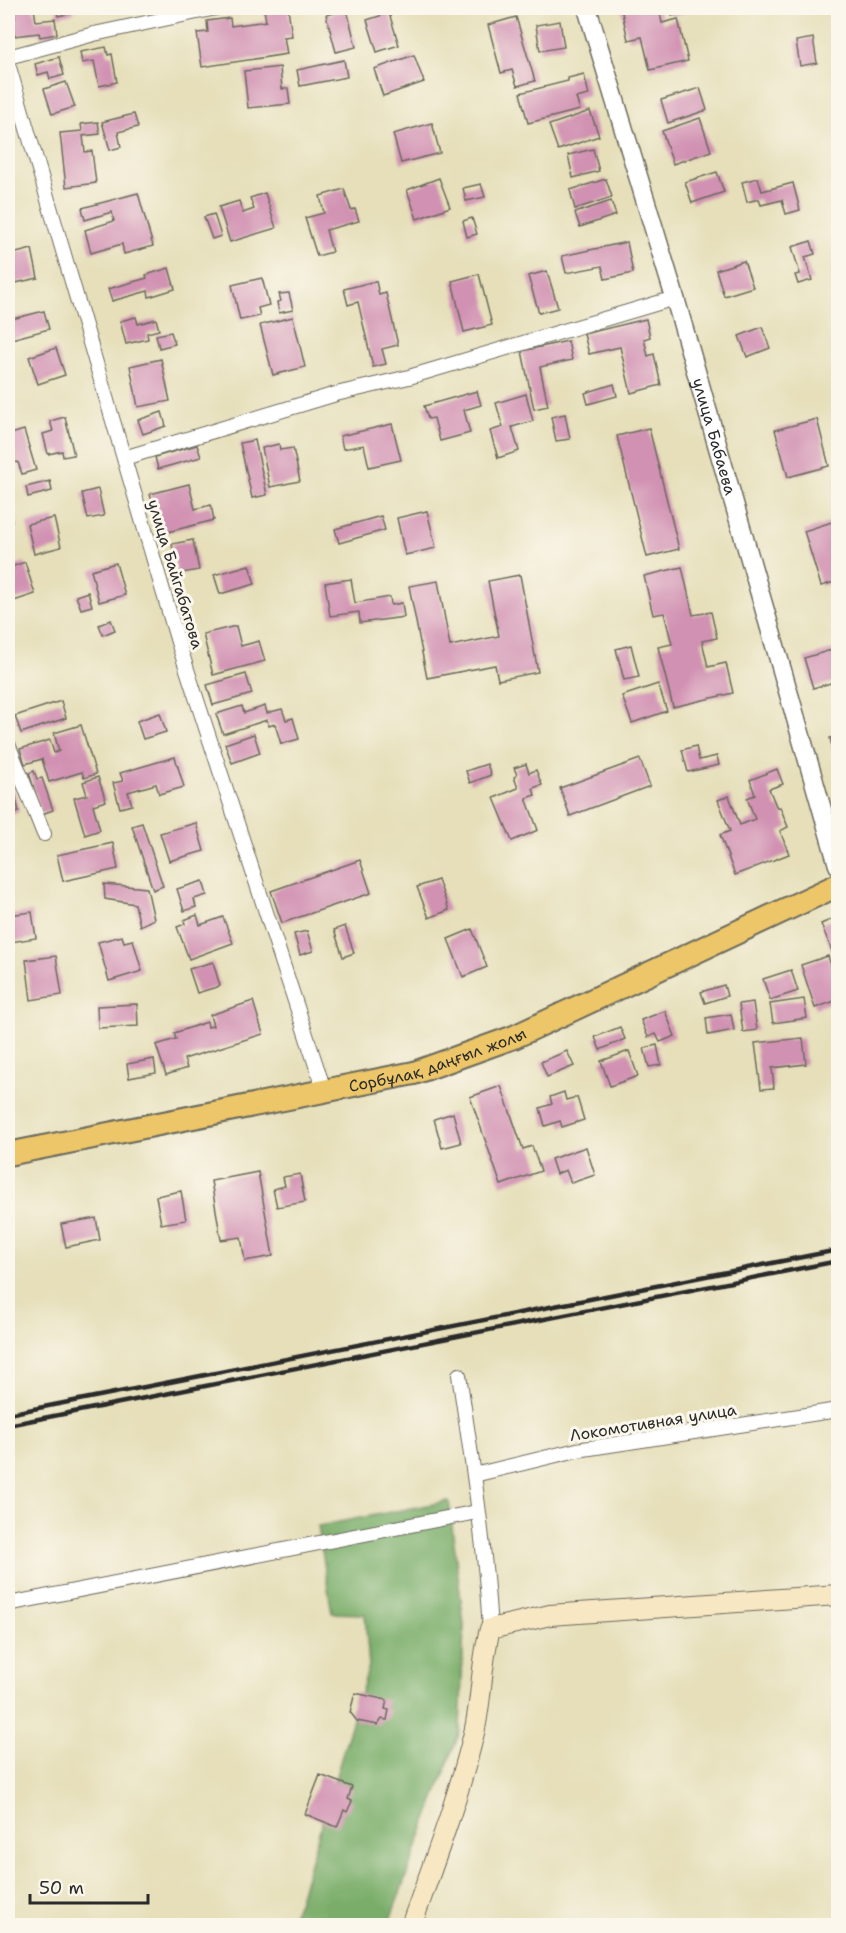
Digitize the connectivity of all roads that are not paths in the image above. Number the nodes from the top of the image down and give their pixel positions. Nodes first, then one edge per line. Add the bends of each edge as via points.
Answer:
1 (216, 8) edge
2 (587, 8) edge
3 (8, 57) edge
4 (8, 64) edge
5 (675, 298) junction
6 (124, 458) junction
7 (8, 744) edge
8 (44, 834) dead end
9 (838, 865) edge
10 (838, 885) edge
11 (324, 1090) junction
12 (8, 1154) edge
13 (459, 1375) dead end
14 (838, 1410) edge
15 (474, 1475) junction
16 (477, 1512) junction
17 (838, 1595) edge
18 (8, 1604) edge
19 (490, 1629) junction
20 (411, 1926) edge

1 - 3 street
2 - 5 street, улица Бабаева
4 - 6 street, улица Байгабатова
5 - 6 street
5 - 9 street, улица Бабаева
6 - 11 street, улица Байгабатова via 178,642
7 - 8 street
10 - 11 main road, Сорбұлақ даңғыл жолы via 514,1037 414,1072
11 - 12 main road, Сорбұлақ даңғыл жолы
13 - 15 street
14 - 15 street, Локомотивная улица via 577,1450
15 - 16 street
16 - 18 street
16 - 19 street
17 - 19 main road via 550,1615
19 - 20 main road via 474,1730 456,1802

